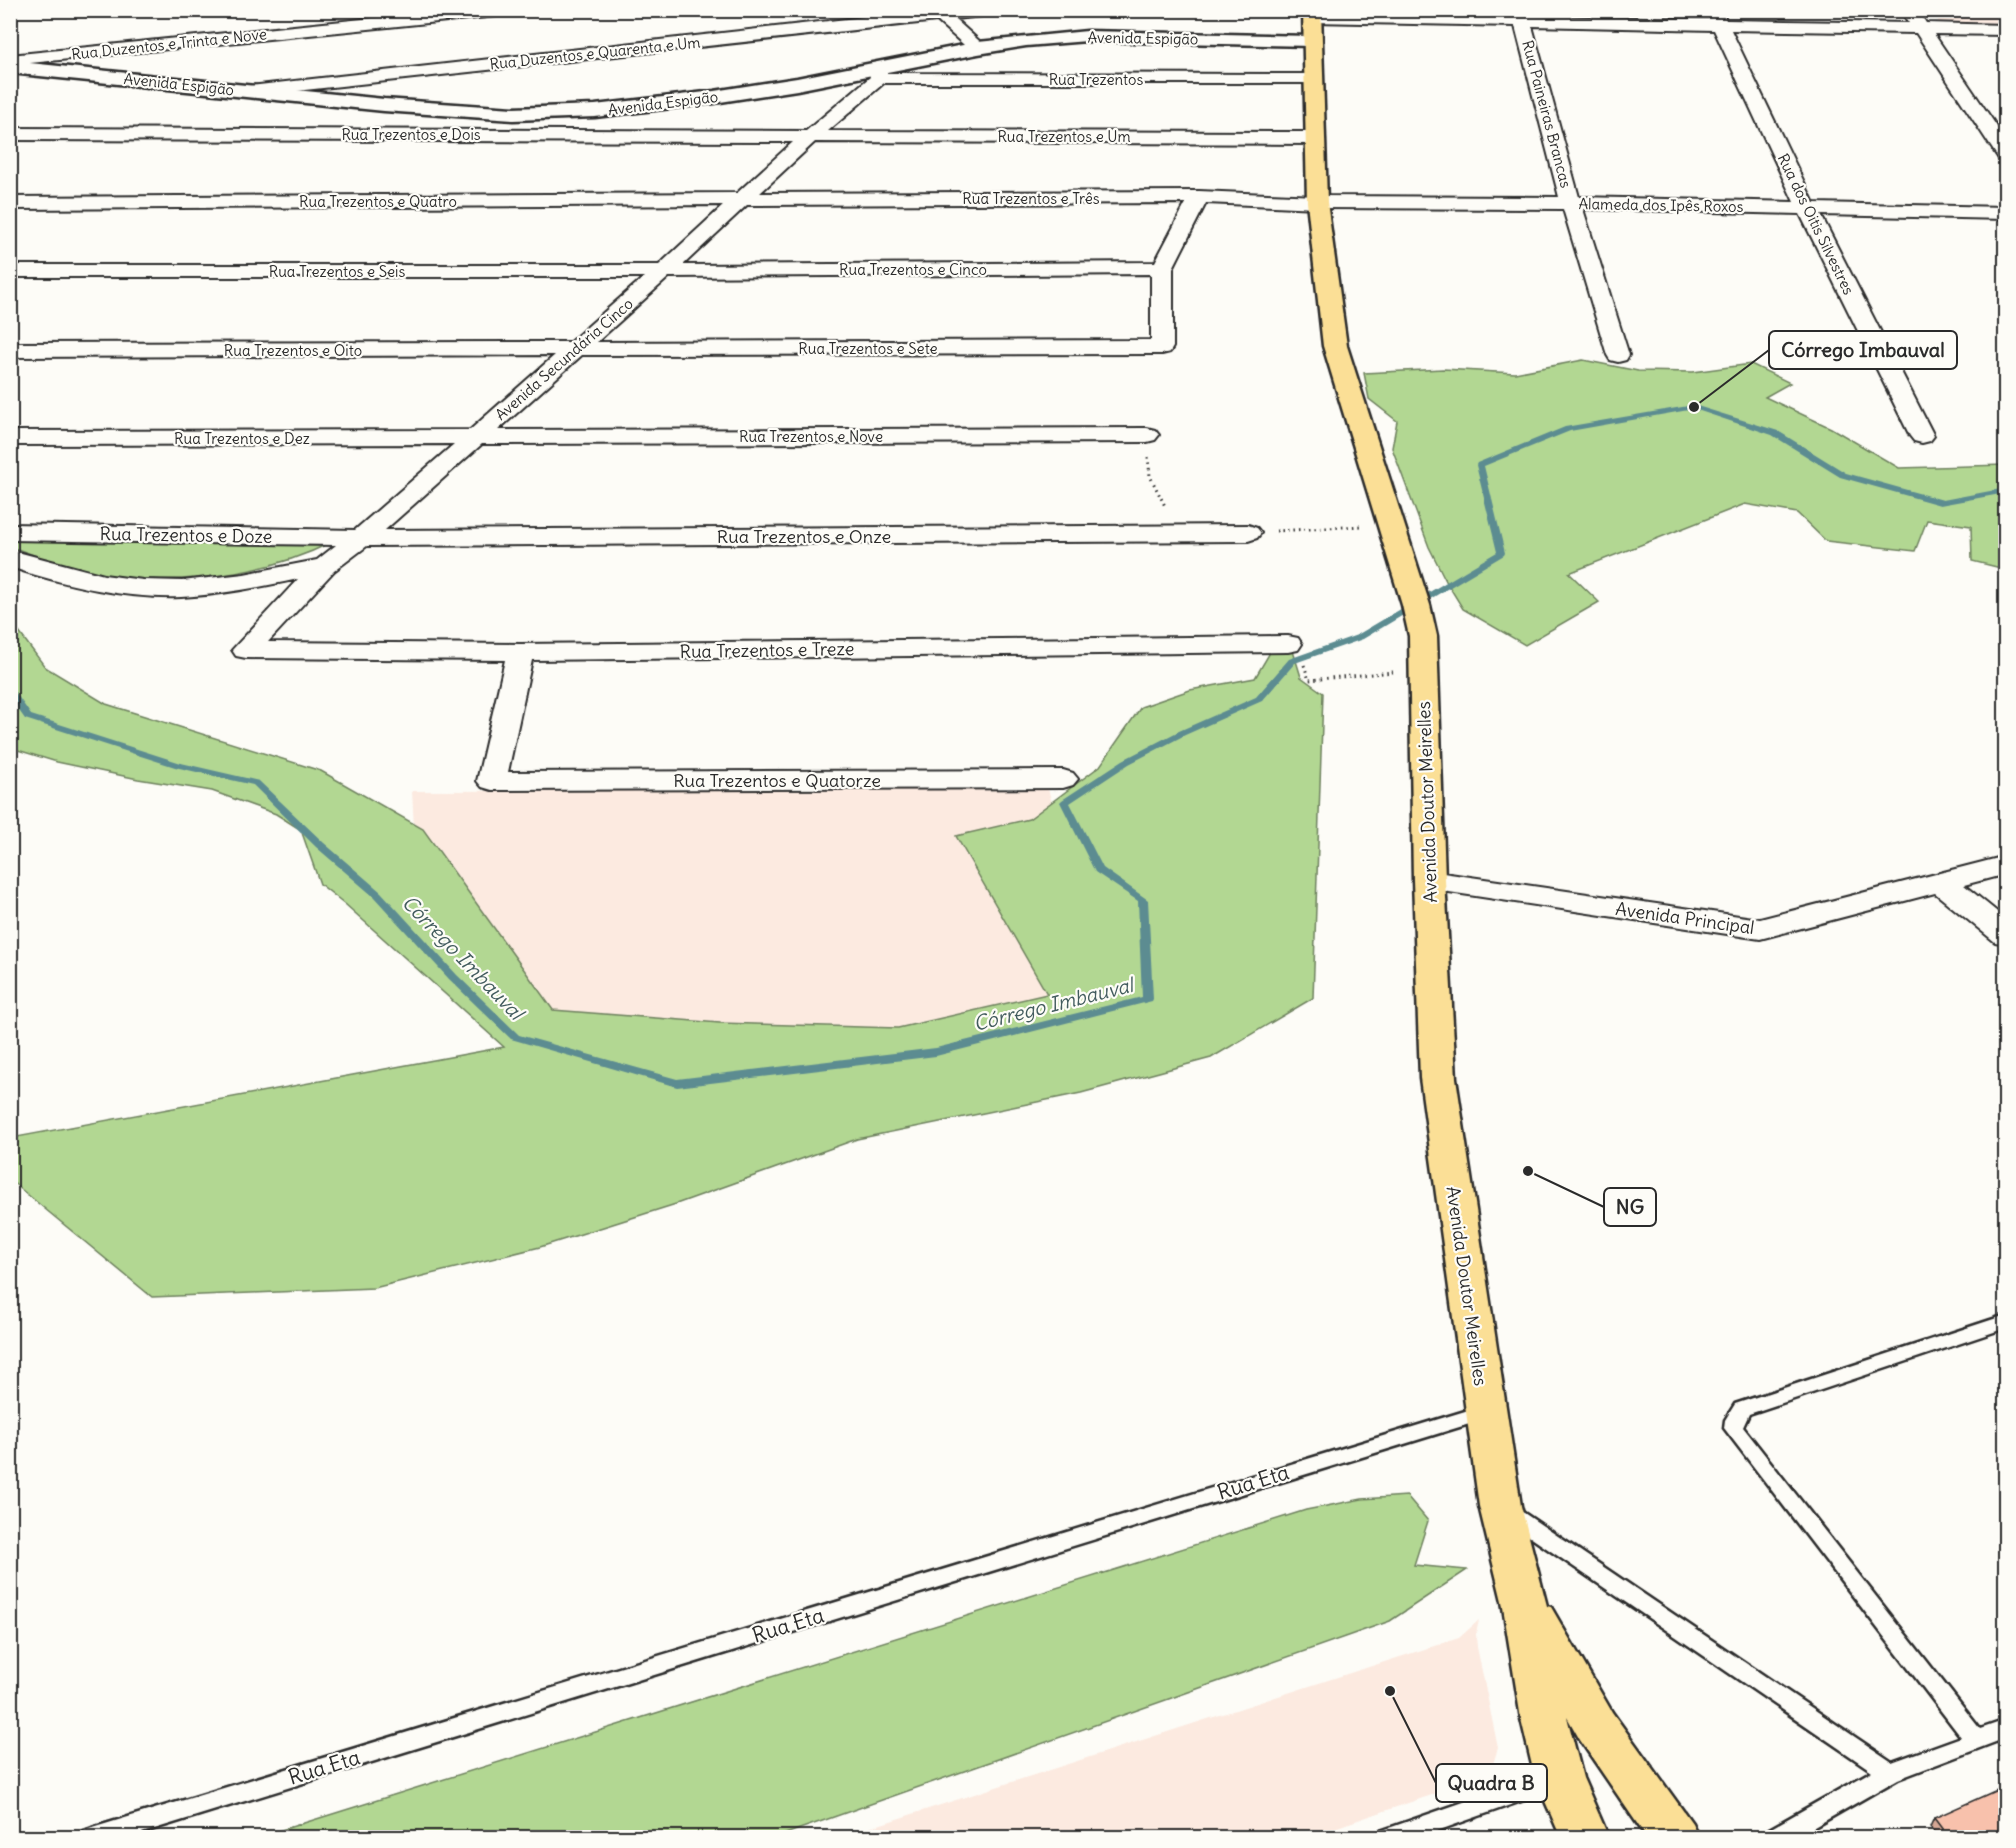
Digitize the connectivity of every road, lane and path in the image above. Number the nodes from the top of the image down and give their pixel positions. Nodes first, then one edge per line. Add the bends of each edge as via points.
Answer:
1 (507, 10) edge
2 (992, 10) edge
3 (1910, 10) edge
4 (937, 13) edge
5 (1312, 14) edge
6 (1521, 16) edge
7 (1716, 18) edge
8 (1922, 29) junction
9 (2006, 30) edge
10 (1312, 41) junction
11 (978, 48) junction
12 (10, 60) edge
13 (10, 67) edge
14 (878, 73) junction
15 (1313, 79) junction
16 (250, 91) junction
17 (10, 134) edge
18 (812, 135) junction
19 (1315, 138) junction
20 (2006, 155) edge
21 (1199, 197) junction
22 (745, 199) junction
23 (1317, 202) junction
24 (10, 203) edge
25 (1571, 203) junction
26 (1807, 208) junction
27 (2006, 213) edge
28 (1162, 268) junction
29 (10, 271) edge
30 (664, 271) junction
31 (10, 350) edge
32 (575, 350) junction
33 (1618, 355) dead end
34 (1147, 435) joint
35 (1922, 436) dead end
36 (10, 438) edge
37 (474, 438) junction
38 (1391, 525) junction
39 (10, 532) edge
40 (1178, 533) junction
41 (1248, 533) joint
42 (361, 538) junction
43 (10, 558) edge
44 (325, 566) junction
45 (1288, 644) dead end
46 (246, 650) joint
47 (520, 652) junction
48 (1423, 652) junction
49 (1305, 669) dead end
50 (1063, 779) dead end
51 (2006, 865) edge
52 (1430, 880) junction
53 (1941, 882) junction
54 (2006, 935) edge
55 (2006, 1321) edge
56 (1485, 1412) junction
57 (1500, 1506) junction
58 (1524, 1600) junction
59 (2006, 1729) edge
60 (1976, 1740) junction
61 (1890, 1772) junction
62 (1559, 1778) junction
63 (92, 1838) edge
64 (1388, 1838) edge
65 (1585, 1838) edge
66 (1676, 1838) edge
67 (1774, 1838) edge

1 - 12 street, Rua Duzentos e Trinta e Nove
2 - 4 street, Rua Duzentos e Quarenta e Um
3 - 8 street
4 - 11 street
4 - 16 street, Rua Duzentos e Quarenta e Um
5 - 6 street
5 - 10 main road, Avenida Doutor Meirelles
6 - 7 street
6 - 25 street, Rua Paineiras Brancas
7 - 8 street
7 - 26 street, Rua dos Oitis Silvestres
8 - 9 street
8 - 20 street
10 - 11 street, Avenida Espigão via 1087,36
10 - 15 main road, Avenida Doutor Meirelles
11 - 14 street, Avenida Espigão
13 - 16 street, Avenida Espigão
14 - 15 street, Rua Trezentos
14 - 16 street, Avenida Espigão via 714,98 595,111 513,114
14 - 18 street, Avenida Secundária Cinco
15 - 19 main road, Avenida Doutor Meirelles
17 - 18 street, Rua Trezentos e Dois
18 - 19 street, Rua Trezentos e Um
18 - 22 street, Avenida Secundária Cinco
19 - 23 main road, Avenida Doutor Meirelles
21 - 22 street, Rua Trezentos e Três
21 - 23 street, Rua Trezentos e Três
21 - 28 street
22 - 24 street, Rua Trezentos e Quatro
22 - 30 street, Avenida Secundária Cinco
23 - 25 street, Alameda dos Ipês Roxos
23 - 38 main road, Avenida Doutor Meirelles via 1335,346
25 - 26 street, Alameda dos Ipês Roxos
25 - 33 street, Rua Paineiras Brancas
26 - 27 street, Alameda dos Ipês Roxos
26 - 35 street, Rua dos Oitis Silvestres
28 - 30 street, Rua Trezentos e Cinco
28 - 32 street, Rua Trezentos e Sete via 1162,346
29 - 30 street, Rua Trezentos e Seis
30 - 32 street, Avenida Secundária Cinco
31 - 32 street, Rua Trezentos e Oito
32 - 37 street, Avenida Secundária Cinco
34 - 37 street, Rua Trezentos e Nove
34 - 40 path via 1150,476
36 - 37 street, Rua Trezentos e Dez
37 - 42 street, Avenida Secundária Cinco
38 - 41 path
38 - 48 main road, Avenida Doutor Meirelles via 1409,582
39 - 42 street, Rua Trezentos e Doze
40 - 41 street, Rua Trezentos e Onze
40 - 42 street, Rua Trezentos e Onze
42 - 44 street, Avenida Secundária Cinco
43 - 44 street via 101,583 162,589 238,583
44 - 46 street, Avenida Secundária Cinco
45 - 47 street, Rua Trezentos e Treze
46 - 47 street, Rua Trezentos e Treze
47 - 50 street, Rua Trezentos e Quatorze via 492,781
48 - 49 path via 1309,680
48 - 52 main road, Avenida Doutor Meirelles
51 - 53 street, Avenida Principal
52 - 53 street, Avenida Principal via 1760,929
52 - 56 main road, Avenida Doutor Meirelles via 1438,1078
53 - 54 street
55 - 60 lane via 1742,1409 1733,1428
56 - 57 main road, Avenida Doutor Meirelles
56 - 63 lane, Rua Eta
57 - 58 main road, Avenida Doutor Meirelles
57 - 61 lane
58 - 62 main road, Avenida Doutor Meirelles via 1544,1719
58 - 66 main road, Avenida Doutor Meirelles via 1596,1726
59 - 60 lane
60 - 61 lane
61 - 67 lane
62 - 64 lane
62 - 65 main road, Avenida Doutor Meirelles

